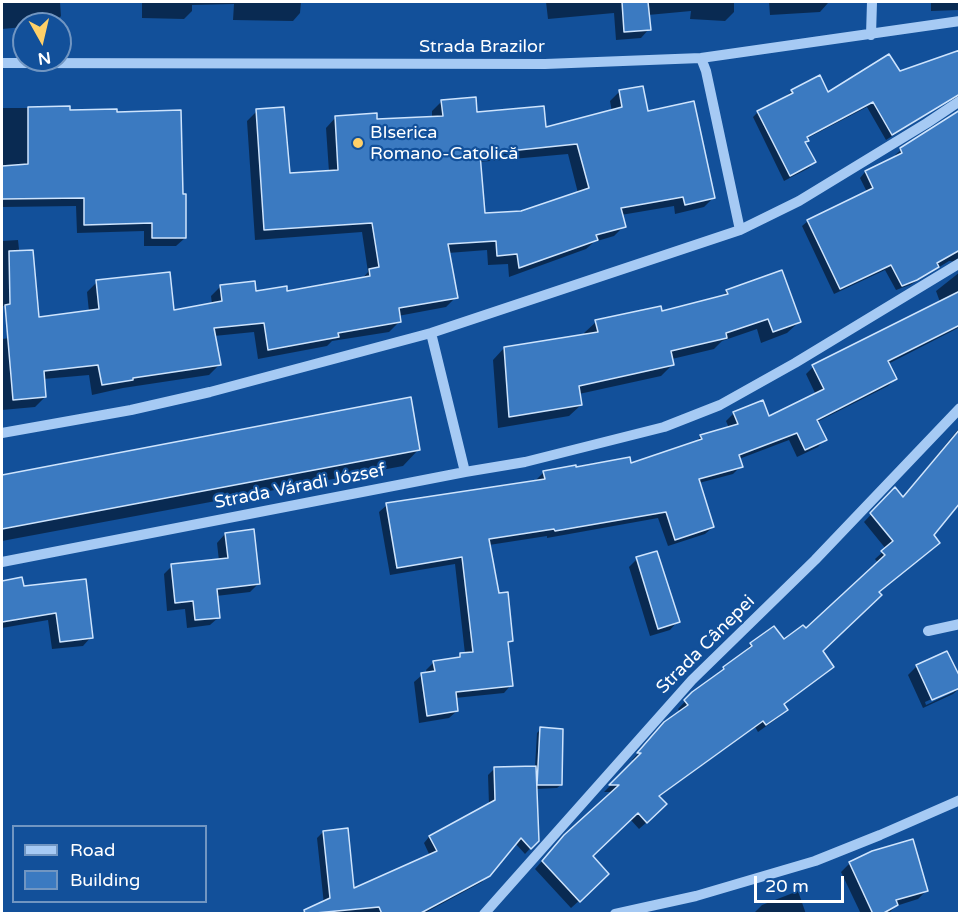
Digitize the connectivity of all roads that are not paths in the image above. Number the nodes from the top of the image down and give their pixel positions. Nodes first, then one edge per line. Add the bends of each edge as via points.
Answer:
1 (872, 2) edge
2 (960, 21) edge
3 (871, 35) junction
4 (701, 58) junction
5 (2, 63) edge
6 (960, 101) edge
7 (740, 230) junction
8 (960, 263) edge
9 (431, 333) junction
10 (960, 408) edge
11 (2, 433) edge
12 (465, 472) junction
13 (2, 562) edge
14 (960, 624) edge
15 (928, 630) dead end
16 (960, 800) edge
17 (484, 914) edge
18 (615, 914) edge

1 - 3 street
2 - 3 street, Strada Brazilor
3 - 4 street, Strada Brazilor
4 - 5 street, Strada Brazilor via 545,64
4 - 7 street
6 - 7 street via 799,201
7 - 9 street
8 - 12 street, Strada Váradi József via 720,405 664,427 525,462
9 - 11 street via 199,394
9 - 12 street
10 - 17 street, Strada Cânepei via 692,681
12 - 13 street, Strada Váradi József
14 - 15 street
16 - 18 street via 815,861 696,896

